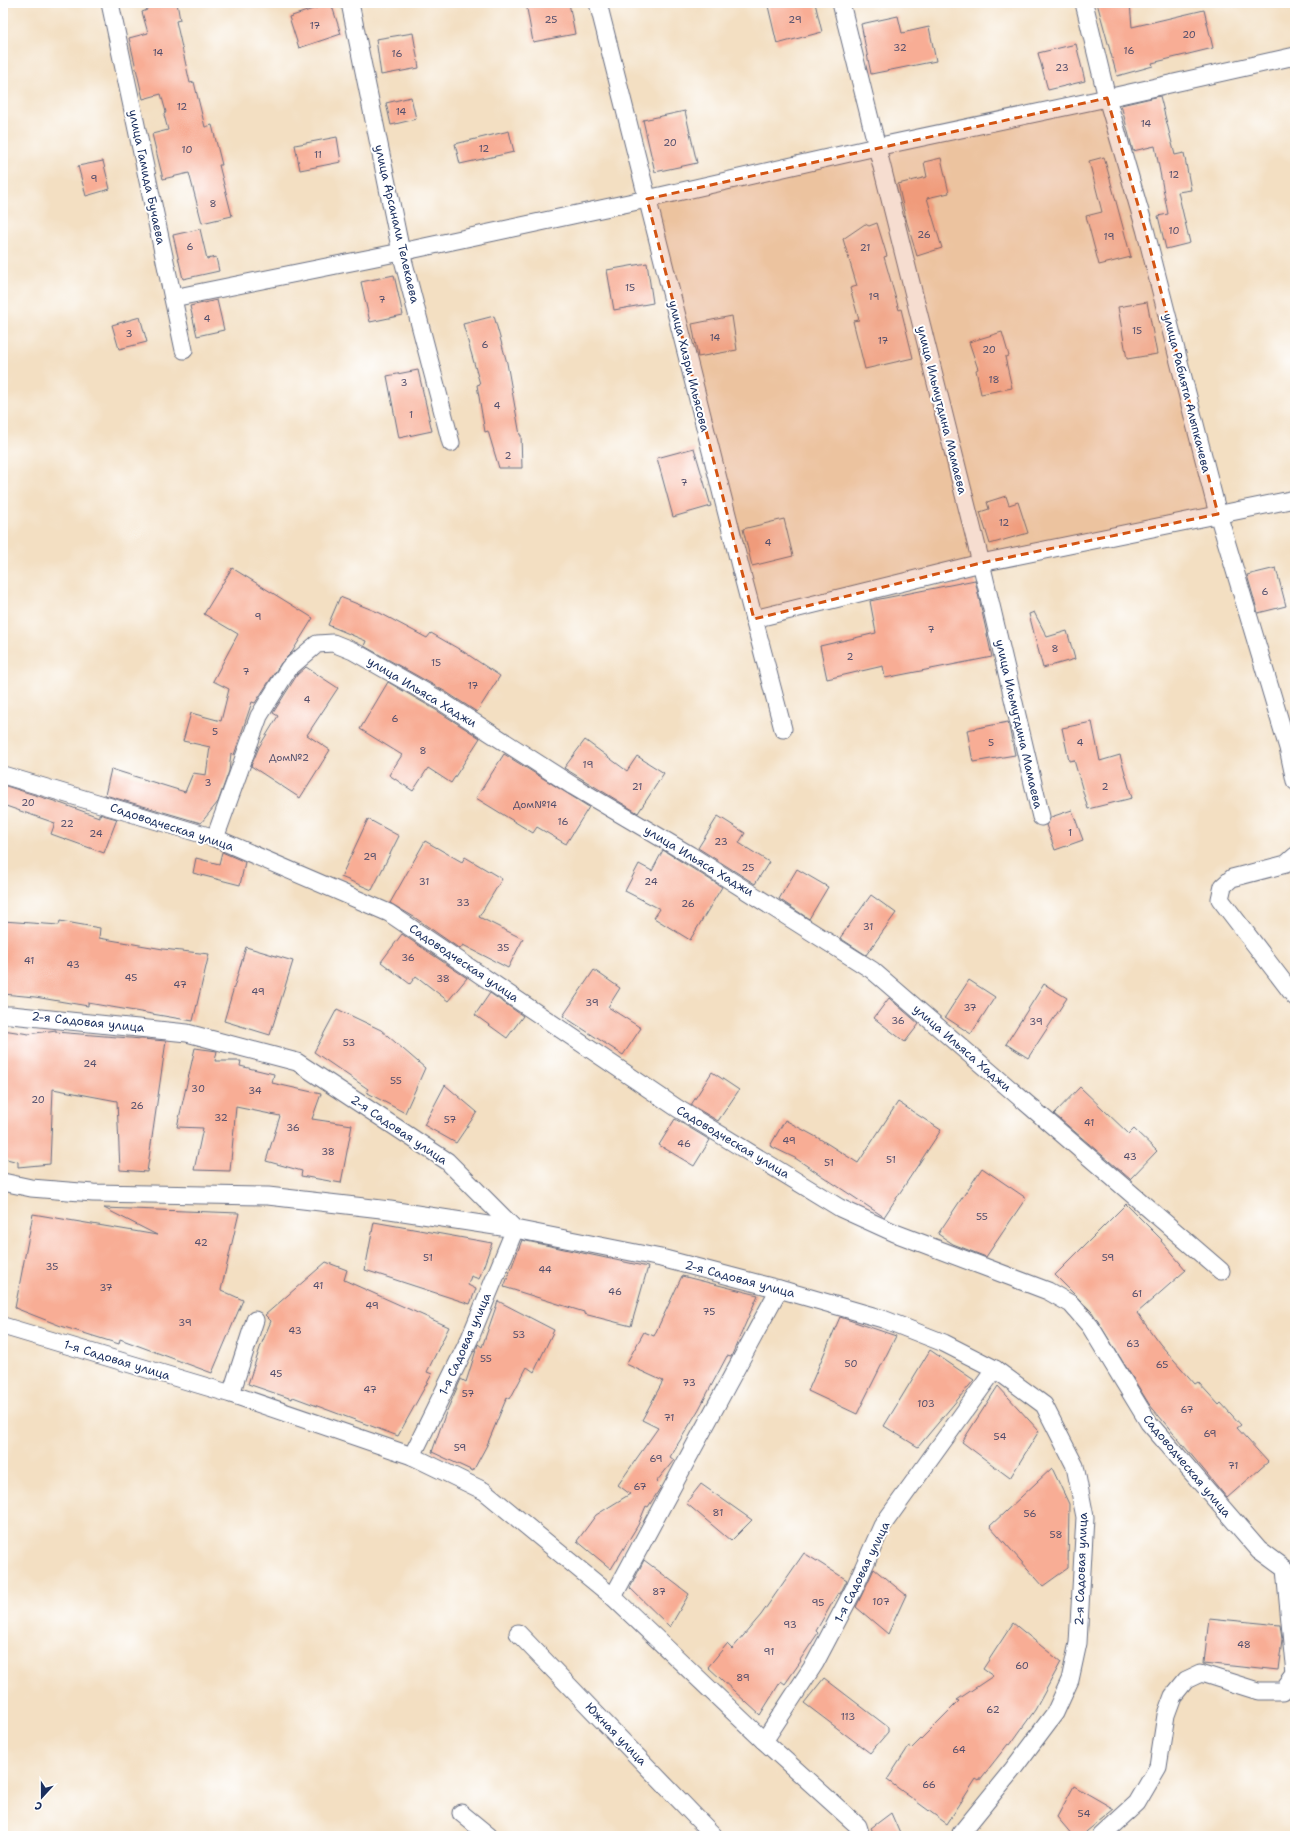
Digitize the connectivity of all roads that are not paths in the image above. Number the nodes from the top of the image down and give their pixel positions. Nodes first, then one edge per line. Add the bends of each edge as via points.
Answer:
1 (110, 3) edge
2 (350, 3) edge
3 (598, 3) edge
4 (841, 3) edge
5 (1084, 3) edge
6 (1295, 56) edge
7 (1107, 98) junction
8 (876, 147) junction
9 (646, 199) junction
10 (401, 252) junction
11 (173, 298) junction
12 (184, 350) dead end
13 (451, 443) dead end
14 (1295, 498) edge
15 (1218, 514) junction
16 (981, 563) junction
17 (754, 619) junction
18 (783, 728) dead end
19 (3, 776) edge
20 (1295, 781) edge
21 (1041, 817) dead end
22 (215, 838) junction
23 (1295, 856) edge
24 (1295, 997) edge
25 (3, 1015) edge
26 (3, 1182) edge
27 (515, 1230) junction
28 (1221, 1271) dead end
29 (778, 1289) junction
30 (255, 1320) dead end
31 (3, 1326) edge
32 (996, 1369) junction
33 (231, 1394) junction
34 (412, 1456) junction
35 (613, 1597) junction
36 (518, 1633) dead end
37 (1295, 1675) edge
38 (764, 1741) junction
39 (461, 1813) dead end
40 (961, 1833) dead end
41 (489, 1836) edge
42 (714, 1836) edge
43 (862, 1836) edge
44 (1101, 1836) edge

1 - 11 street, улица Гамида Бучаева
2 - 10 street, улица Арсанали Телекаева
3 - 9 street, улица Хизри Ильясова
4 - 8 street, улица Ильмутдина Мамаева
5 - 7 street, улица Рабията Алыпкачева
6 - 7 street
7 - 8 street
7 - 15 street, улица Рабията Алыпкачева via 1145,229
8 - 9 street
8 - 16 street, улица Ильмутдина Мамаева
9 - 10 street
9 - 17 street, улица Хизри Ильясова
10 - 11 street
10 - 13 street, улица Арсанали Телекаева
11 - 12 street, улица Гамида Бучаева
14 - 15 street
15 - 16 street
15 - 20 street, улица Рабията Алыпкачева via 1288,748
16 - 17 street
16 - 21 street, улица Ильмутдина Мамаева
17 - 18 street, улица Хизри Ильясова
19 - 22 street, Садоводческая улица
22 - 28 street, улица Ильяса Хаджи via 259,716 289,668 317,644 332,643 353,651 441,701 573,786 690,855 872,970
22 - 37 street, Садоводческая улица via 389,912 677,1108 840,1208 895,1233 1048,1291 1070,1304 1090,1326 1148,1423 1258,1550 1285,1569
23 - 24 street via 1286,864 1232,878 1223,886 1220,899
25 - 27 street, 2-я Садовая улица via 186,1032 297,1062 447,1161
26 - 27 street via 31,1188 93,1193 268,1196 390,1210
27 - 29 street, 2-я Садовая улица via 661,1258
27 - 34 street, 1-я Садовая улица via 470,1338
29 - 32 street, 2-я Садовая улица via 883,1319 944,1343
29 - 35 street
30 - 33 street
31 - 33 street, 1-я Садовая улица
32 - 38 street, 1-я Садовая улица via 882,1526 854,1589 815,1663
32 - 40 street, 2-я Садовая улица via 1044,1405 1075,1466 1085,1517 1078,1643 1070,1680 1055,1713
33 - 34 street, 1-я Садовая улица
34 - 35 street, 1-я Садовая улица via 484,1491
35 - 38 street, 1-я Садовая улица
36 - 42 street, Южная улица
37 - 44 street, Садоводческая улица via 1283,1691 1258,1691 1201,1673 1186,1680 1173,1696 1166,1714 1158,1767 1137,1803
38 - 43 street, 1-я Садовая улица via 858,1826
39 - 41 street

